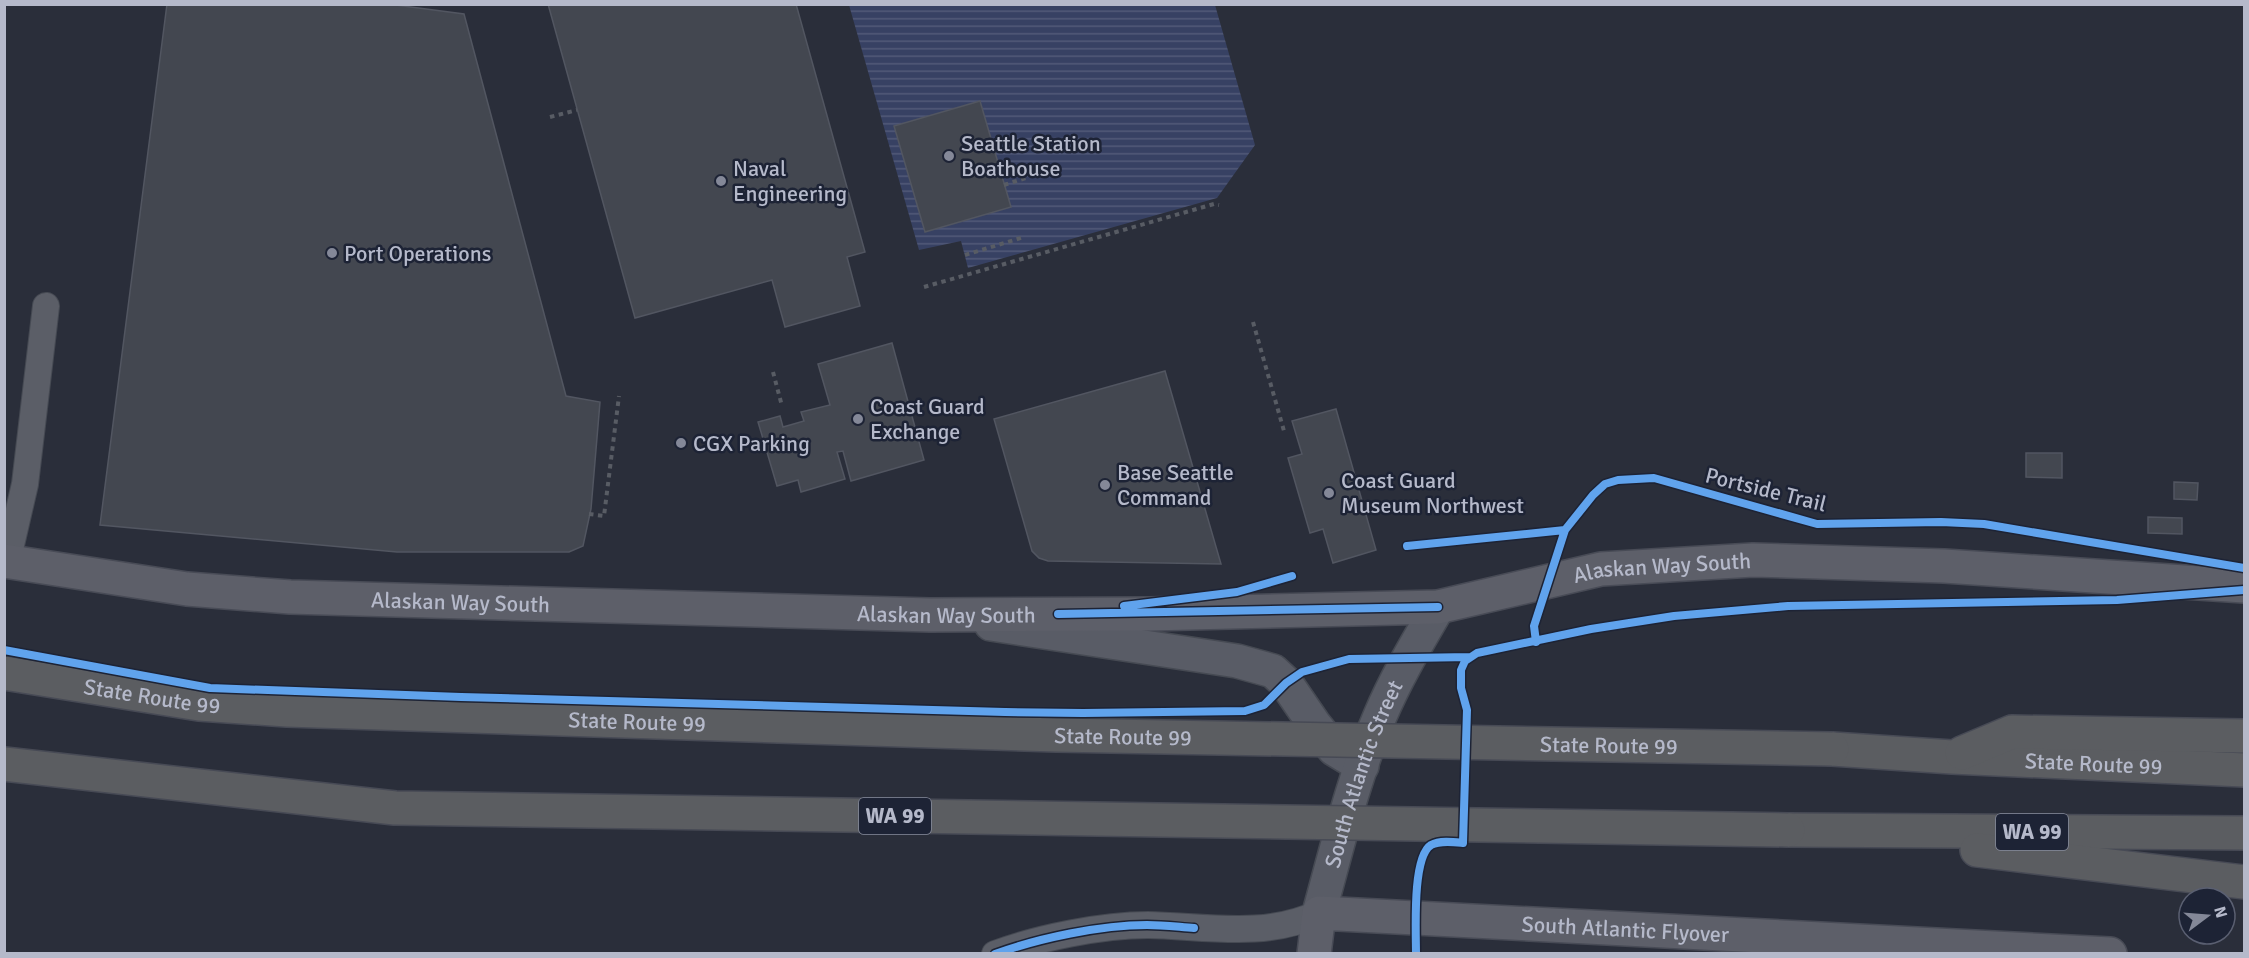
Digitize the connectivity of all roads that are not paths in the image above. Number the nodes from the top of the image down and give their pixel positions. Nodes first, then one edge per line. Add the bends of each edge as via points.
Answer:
1 (46, 306) dead end
2 (6, 562) edge
3 (2244, 586) edge
4 (1438, 607) junction
5 (930, 615) junction
6 (4, 673) edge
7 (2244, 736) edge
8 (1953, 757) junction
9 (4, 764) edge
10 (1362, 766) junction
11 (2244, 770) edge
12 (1820, 831) junction
13 (2244, 833) edge
14 (2244, 882) edge
15 (1319, 913) junction
16 (995, 954) edge
17 (1314, 954) edge
18 (2110, 954) edge

1 - 2 street via 25,484
2 - 5 main road, Alaskan Way South via 187,589 290,597
3 - 4 main road, Alaskan Way South via 1944,566 1753,560 1601,569
4 - 5 main road, Alaskan Way South
4 - 10 main road, South Atlantic Street via 1396,680
5 - 10 main road via 1237,661 1273,671 1334,749
6 - 8 highway, State Route 99, bridge via 199,704 287,710 1044,734 1832,749
7 - 8 highway via 2012,732
8 - 11 highway, State Route 99
9 - 12 highway, WA 99, bridge via 395,808
10 - 15 main road, South Atlantic Street
12 - 13 highway, WA 99
12 - 14 highway
15 - 16 street via 1280,927 1146,925 1099,929
15 - 17 main road, South Atlantic Street
15 - 18 main road, South Atlantic Flyover

